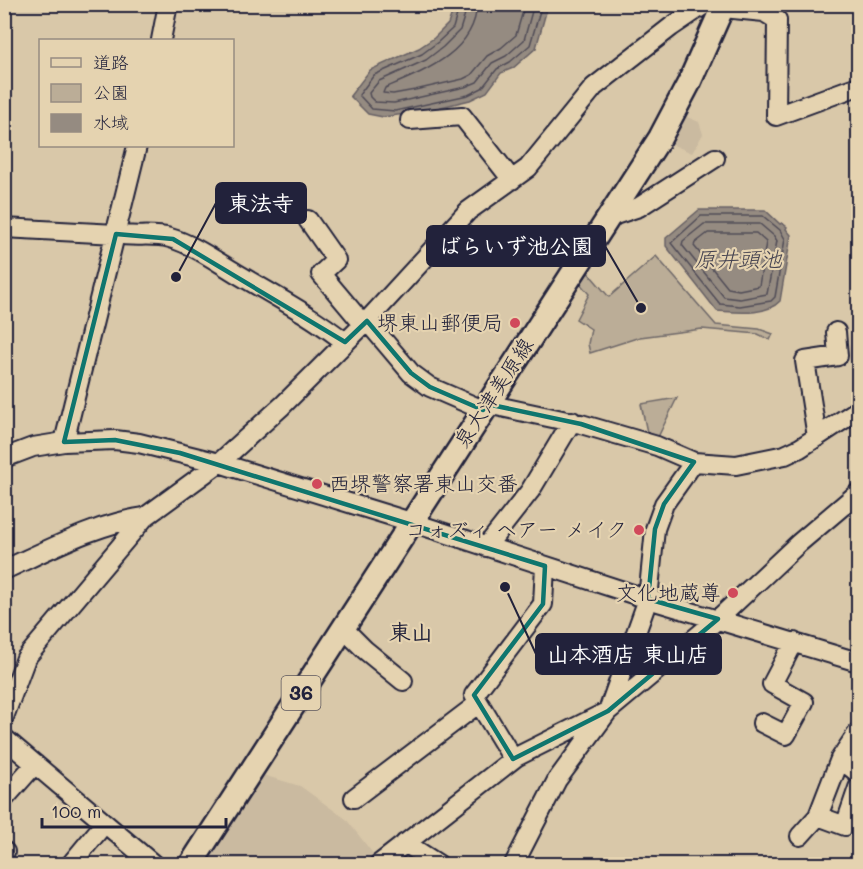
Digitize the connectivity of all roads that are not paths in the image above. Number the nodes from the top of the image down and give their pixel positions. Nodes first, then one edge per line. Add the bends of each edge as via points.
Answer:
1 (168, 4) edge
2 (706, 7) edge
3 (161, 39) edge
4 (858, 86) edge
5 (410, 120) dead end
6 (137, 147) edge
7 (716, 158) dead end
8 (512, 180) junction
9 (609, 217) junction
10 (308, 220) dead end
11 (4, 228) edge
12 (116, 234) junction
13 (365, 322) junction
14 (836, 332) dead end
15 (345, 342) junction
16 (485, 407) junction
17 (858, 410) edge
18 (572, 421) junction
19 (817, 437) junction
20 (64, 442) junction
21 (4, 458) edge
22 (694, 462) junction
23 (219, 463) junction
24 (858, 493) edge
25 (145, 517) junction
26 (411, 522) junction
27 (486, 547) junction
28 (545, 566) junction
29 (4, 570) edge
30 (648, 599) junction
31 (718, 619) junction
32 (343, 628) junction
33 (794, 642) junction
34 (858, 662) edge
35 (403, 681) dead end
36 (479, 703) junction
37 (608, 711) junction
38 (4, 717) edge
39 (762, 723) dead end
40 (858, 732) edge
41 (4, 738) edge
42 (513, 759) junction
43 (840, 759) junction
44 (35, 764) junction
45 (858, 773) edge
46 (858, 788) edge
47 (354, 798) dead end
48 (4, 799) edge
49 (818, 816) junction
50 (104, 825) junction
51 (800, 836) dead end
52 (405, 843) junction
53 (71, 864) edge
54 (153, 864) edge
55 (191, 864) edge
56 (379, 864) edge
57 (438, 864) edge
58 (514, 864) edge

1 - 3 street
2 - 4 street via 764,12 777,20 776,116
2 - 8 street via 594,87 528,168
2 - 9 main road, 泉大津美原線 / 36 via 689,83 660,138
5 - 8 street via 462,116
6 - 12 street
7 - 9 street via 639,207
8 - 13 street via 468,212
9 - 16 main road, 泉大津美原線 / 36
10 - 13 street via 336,260 321,274
11 - 12 street
12 - 15 street via 172,239 321,323
12 - 20 street
13 - 15 street
13 - 16 street via 411,373 430,387
14 - 19 street via 838,356 805,361
15 - 23 street
16 - 18 street
16 - 26 main road, 泉大津美原線 / 36
17 - 19 street
18 - 22 street via 657,446
18 - 27 street via 530,491
19 - 22 street via 785,455 760,461 735,465
20 - 21 street via 33,447
20 - 23 street via 139,442
22 - 30 street via 664,504 655,529
23 - 25 street
23 - 26 street
24 - 31 street
25 - 29 street via 74,538
25 - 38 street via 26,658
26 - 27 street
26 - 32 main road, 泉大津美原線 / 36
27 - 28 street
28 - 30 street
28 - 36 street via 543,604 474,695
30 - 31 street
30 - 37 street
31 - 33 street
31 - 37 street
32 - 35 street
32 - 55 main road, 泉大津美原線 / 36
33 - 34 street
33 - 39 street via 772,684 804,702 786,735
36 - 42 street
36 - 47 street
37 - 42 street
37 - 58 street via 558,780
40 - 43 street
41 - 44 street
42 - 52 street
43 - 45 street
43 - 49 street
44 - 48 street
44 - 50 street
46 - 49 street via 845,826
49 - 51 street
50 - 53 street
50 - 54 street
52 - 56 street
52 - 57 street

